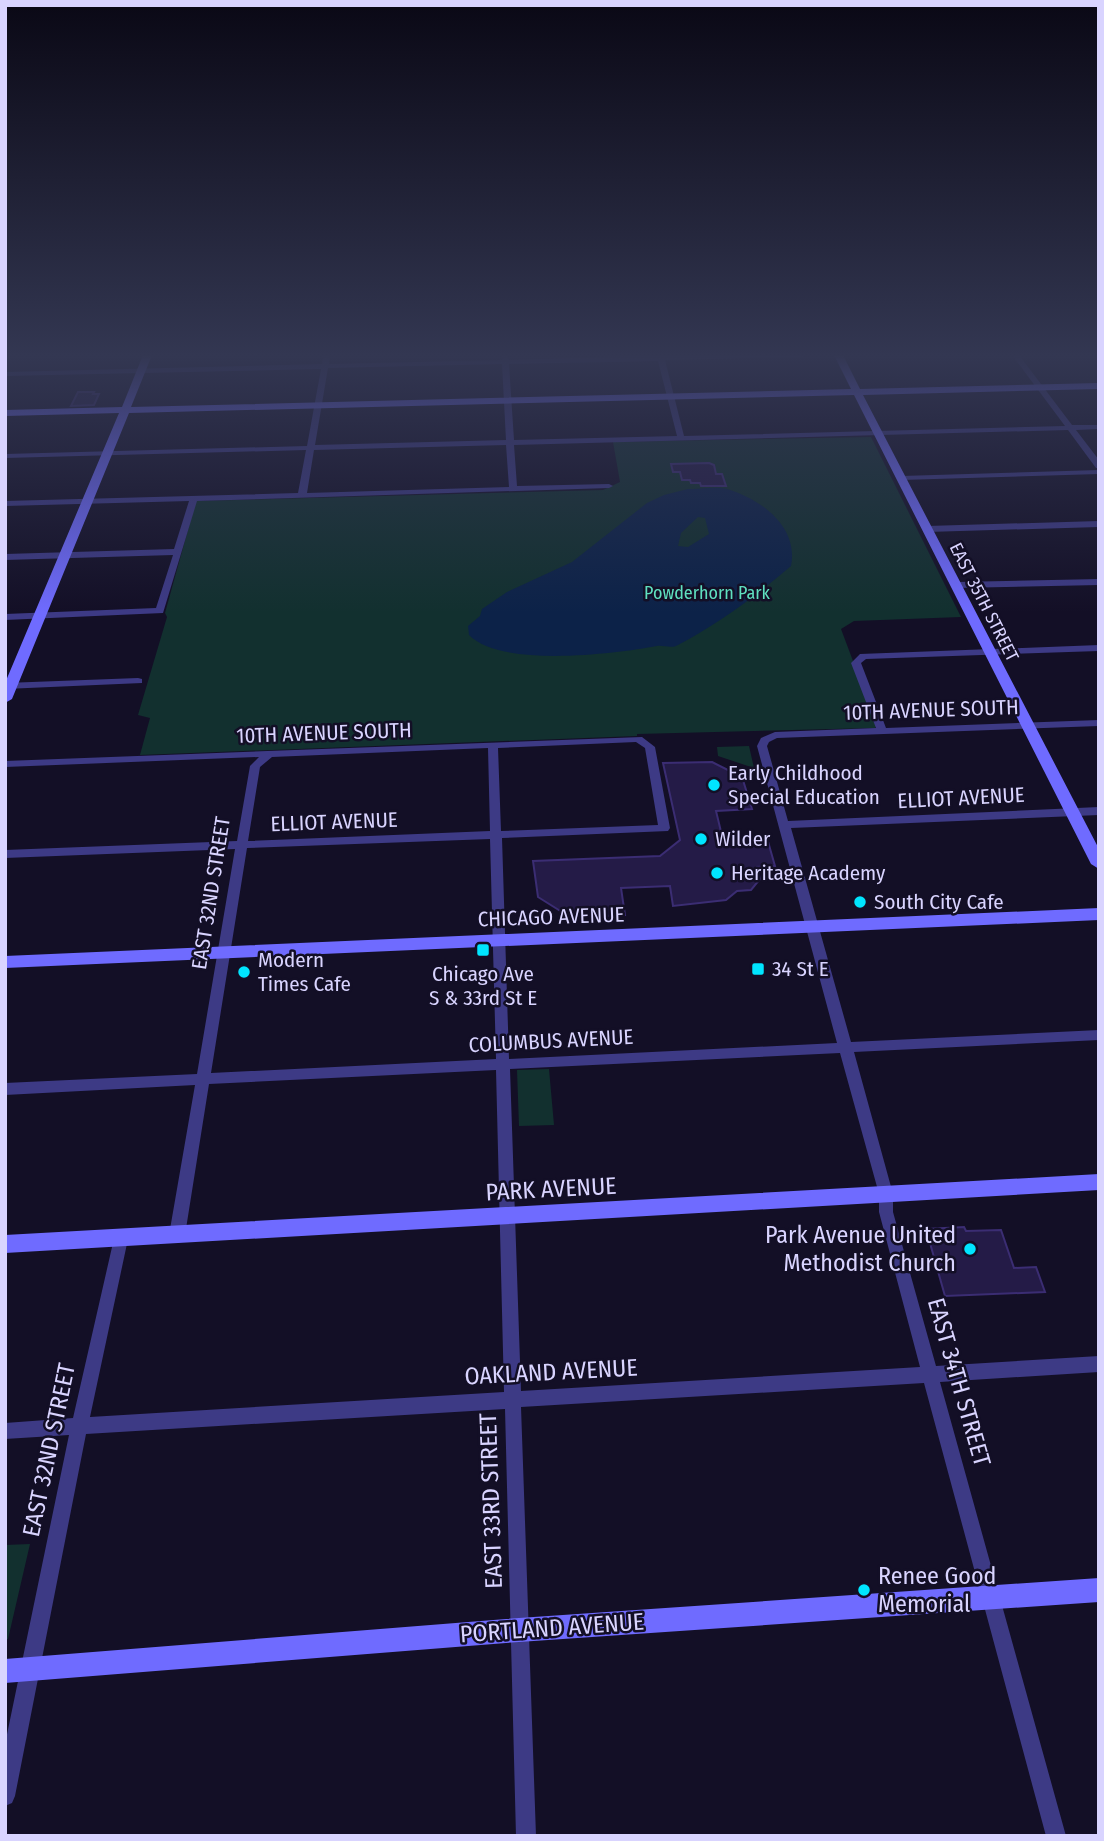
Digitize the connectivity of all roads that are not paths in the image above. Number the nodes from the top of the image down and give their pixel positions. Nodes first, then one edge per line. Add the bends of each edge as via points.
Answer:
1 (113, 441) edge
2 (312, 441) edge
3 (558, 441) edge
4 (881, 441) edge
5 (1080, 441) edge
6 (512, 442) junction
7 (311, 448) junction
8 (108, 453) junction
9 (5, 456) edge
10 (1099, 466) edge
11 (1099, 472) edge
12 (901, 478) junction
13 (609, 486) dead end
14 (513, 489) junction
15 (302, 495) junction
16 (194, 498) junction
17 (87, 502) junction
18 (5, 504) edge
19 (1099, 524) edge
20 (927, 528) junction
21 (177, 552) junction
22 (64, 555) junction
23 (5, 557) edge
24 (1099, 582) edge
25 (956, 585) junction
26 (160, 611) joint
27 (40, 616) junction
28 (5, 617) edge
29 (1099, 648) edge
30 (990, 652) junction
31 (138, 681) dead end
32 (8, 686) edge
33 (5, 699) edge
34 (1099, 723) edge
35 (1027, 726) junction
36 (882, 731) junction
37 (765, 740) joint
38 (493, 745) junction
39 (269, 754) junction
40 (236, 756) junction
41 (5, 764) edge
42 (255, 766) junction
43 (1099, 811) edge
44 (1071, 812) junction
45 (784, 825) junction
46 (664, 828) joint
47 (497, 835) junction
48 (242, 845) junction
49 (5, 854) edge
50 (1099, 864) edge
51 (1099, 914) edge
52 (812, 927) junction
53 (500, 940) junction
54 (224, 953) junction
55 (5, 962) edge
56 (1099, 1035) edge
57 (846, 1049) junction
58 (504, 1064) junction
59 (203, 1079) junction
60 (5, 1089) edge
61 (1099, 1182) edge
62 (886, 1194) junction
63 (507, 1216) junction
64 (177, 1235) junction
65 (120, 1239) junction
66 (5, 1244) edge
67 (1099, 1364) edge
68 (930, 1375) junction
69 (512, 1399) junction
70 (80, 1426) junction
71 (5, 1431) edge
72 (1099, 1590) edge
73 (993, 1598) junction
74 (520, 1630) junction
75 (30, 1669) junction
76 (5, 1671) edge
77 (5, 1796) edge
78 (526, 1836) edge
79 (1056, 1836) edge

1 - 8 street
2 - 7 street
3 - 6 street
4 - 12 street, EAST 35TH STREET
5 - 10 street
6 - 7 street
6 - 14 street
7 - 8 street
7 - 15 street
8 - 9 street
8 - 17 street
11 - 12 street
12 - 20 street, EAST 35TH STREET
13 - 14 street
14 - 15 street
15 - 16 street
16 - 17 street
16 - 21 street
17 - 18 street
17 - 22 street
19 - 20 street
20 - 25 street, EAST 35TH STREET
21 - 22 street
21 - 26 street
22 - 23 street
22 - 27 street
24 - 25 street
25 - 30 street, EAST 35TH STREET
26 - 27 street
27 - 28 street
27 - 32 street
29 - 30 street
30 - 35 street, EAST 35TH STREET
30 - 36 street via 858,659
31 - 32 street
32 - 33 street
34 - 35 street, 10TH AVENUE SOUTH
35 - 36 street, 10TH AVENUE SOUTH
35 - 44 street, EAST 35TH STREET
36 - 37 street, 10TH AVENUE SOUTH
37 - 45 street, EAST 34TH STREET via 762,746
38 - 39 street, 10TH AVENUE SOUTH
38 - 46 street, 10TH AVENUE SOUTH via 645,742 650,747
38 - 47 street, EAST 33RD STREET
39 - 40 street, 10TH AVENUE SOUTH
39 - 42 street
40 - 41 street, 10TH AVENUE SOUTH
40 - 42 street
42 - 48 street, EAST 32ND STREET
43 - 44 street, ELLIOT AVENUE
44 - 45 street, ELLIOT AVENUE
44 - 50 street, EAST 35TH STREET
45 - 52 street, EAST 34TH STREET
46 - 47 street, ELLIOT AVENUE
47 - 48 street, ELLIOT AVENUE
47 - 53 street, EAST 33RD STREET
48 - 49 street, ELLIOT AVENUE
48 - 54 street, EAST 32ND STREET
51 - 52 street, CHICAGO AVENUE
52 - 53 street, CHICAGO AVENUE
52 - 57 street, EAST 34TH STREET
53 - 54 street, CHICAGO AVENUE
53 - 58 street, EAST 33RD STREET
54 - 55 street, CHICAGO AVENUE
54 - 59 street, EAST 32ND STREET
56 - 57 street, COLUMBUS AVENUE
57 - 58 street, COLUMBUS AVENUE
57 - 62 street, EAST 34TH STREET
58 - 59 street, COLUMBUS AVENUE
58 - 63 street, EAST 33RD STREET
59 - 60 street, COLUMBUS AVENUE
59 - 64 street, EAST 32ND STREET
61 - 62 street, PARK AVENUE
62 - 63 street, PARK AVENUE
62 - 68 street, EAST 34TH STREET
63 - 64 street, PARK AVENUE
63 - 69 street, EAST 33RD STREET
64 - 65 street, PARK AVENUE
65 - 66 street, PARK AVENUE
65 - 70 street, EAST 32ND STREET
67 - 68 street, OAKLAND AVENUE
68 - 69 street, OAKLAND AVENUE
68 - 73 street, EAST 34TH STREET
69 - 70 street, OAKLAND AVENUE
69 - 74 street, EAST 33RD STREET
70 - 71 street, OAKLAND AVENUE
70 - 75 street, EAST 32ND STREET
72 - 73 street, PORTLAND AVENUE
73 - 74 street, PORTLAND AVENUE
73 - 79 street, EAST 34TH STREET
74 - 75 street, PORTLAND AVENUE
74 - 78 street, EAST 33RD STREET
75 - 76 street, PORTLAND AVENUE
75 - 77 street, EAST 32ND STREET

